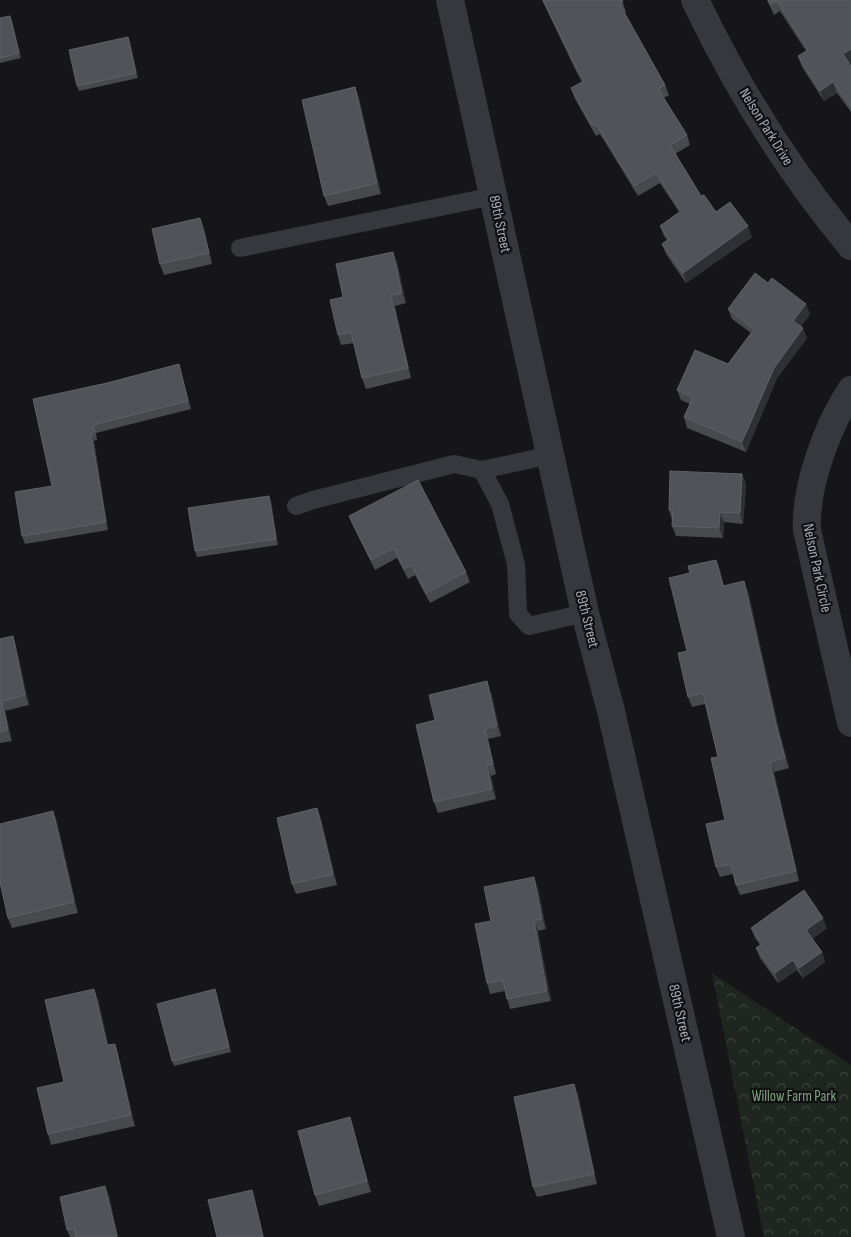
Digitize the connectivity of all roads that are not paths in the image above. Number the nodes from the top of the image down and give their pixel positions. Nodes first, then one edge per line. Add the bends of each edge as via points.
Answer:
1 (450, 0) edge
2 (695, 0) edge
3 (494, 196) junction
4 (851, 246) edge
5 (240, 248) dead end
6 (851, 390) edge
7 (551, 455) junction
8 (482, 470) junction
9 (296, 506) dead end
10 (585, 613) junction
11 (851, 723) edge
12 (731, 1237) edge

1 - 3 street, 89th Street
2 - 4 street, Nelson Park Drive via 770,138
3 - 5 lane
3 - 7 street, 89th Street
6 - 11 street, Nelson Park Circle via 824,444 806,518
7 - 8 lane
7 - 10 street, 89th Street
8 - 9 lane via 454,464
8 - 10 lane via 500,504 516,564 518,614 529,626
10 - 12 street, 89th Street via 611,711

